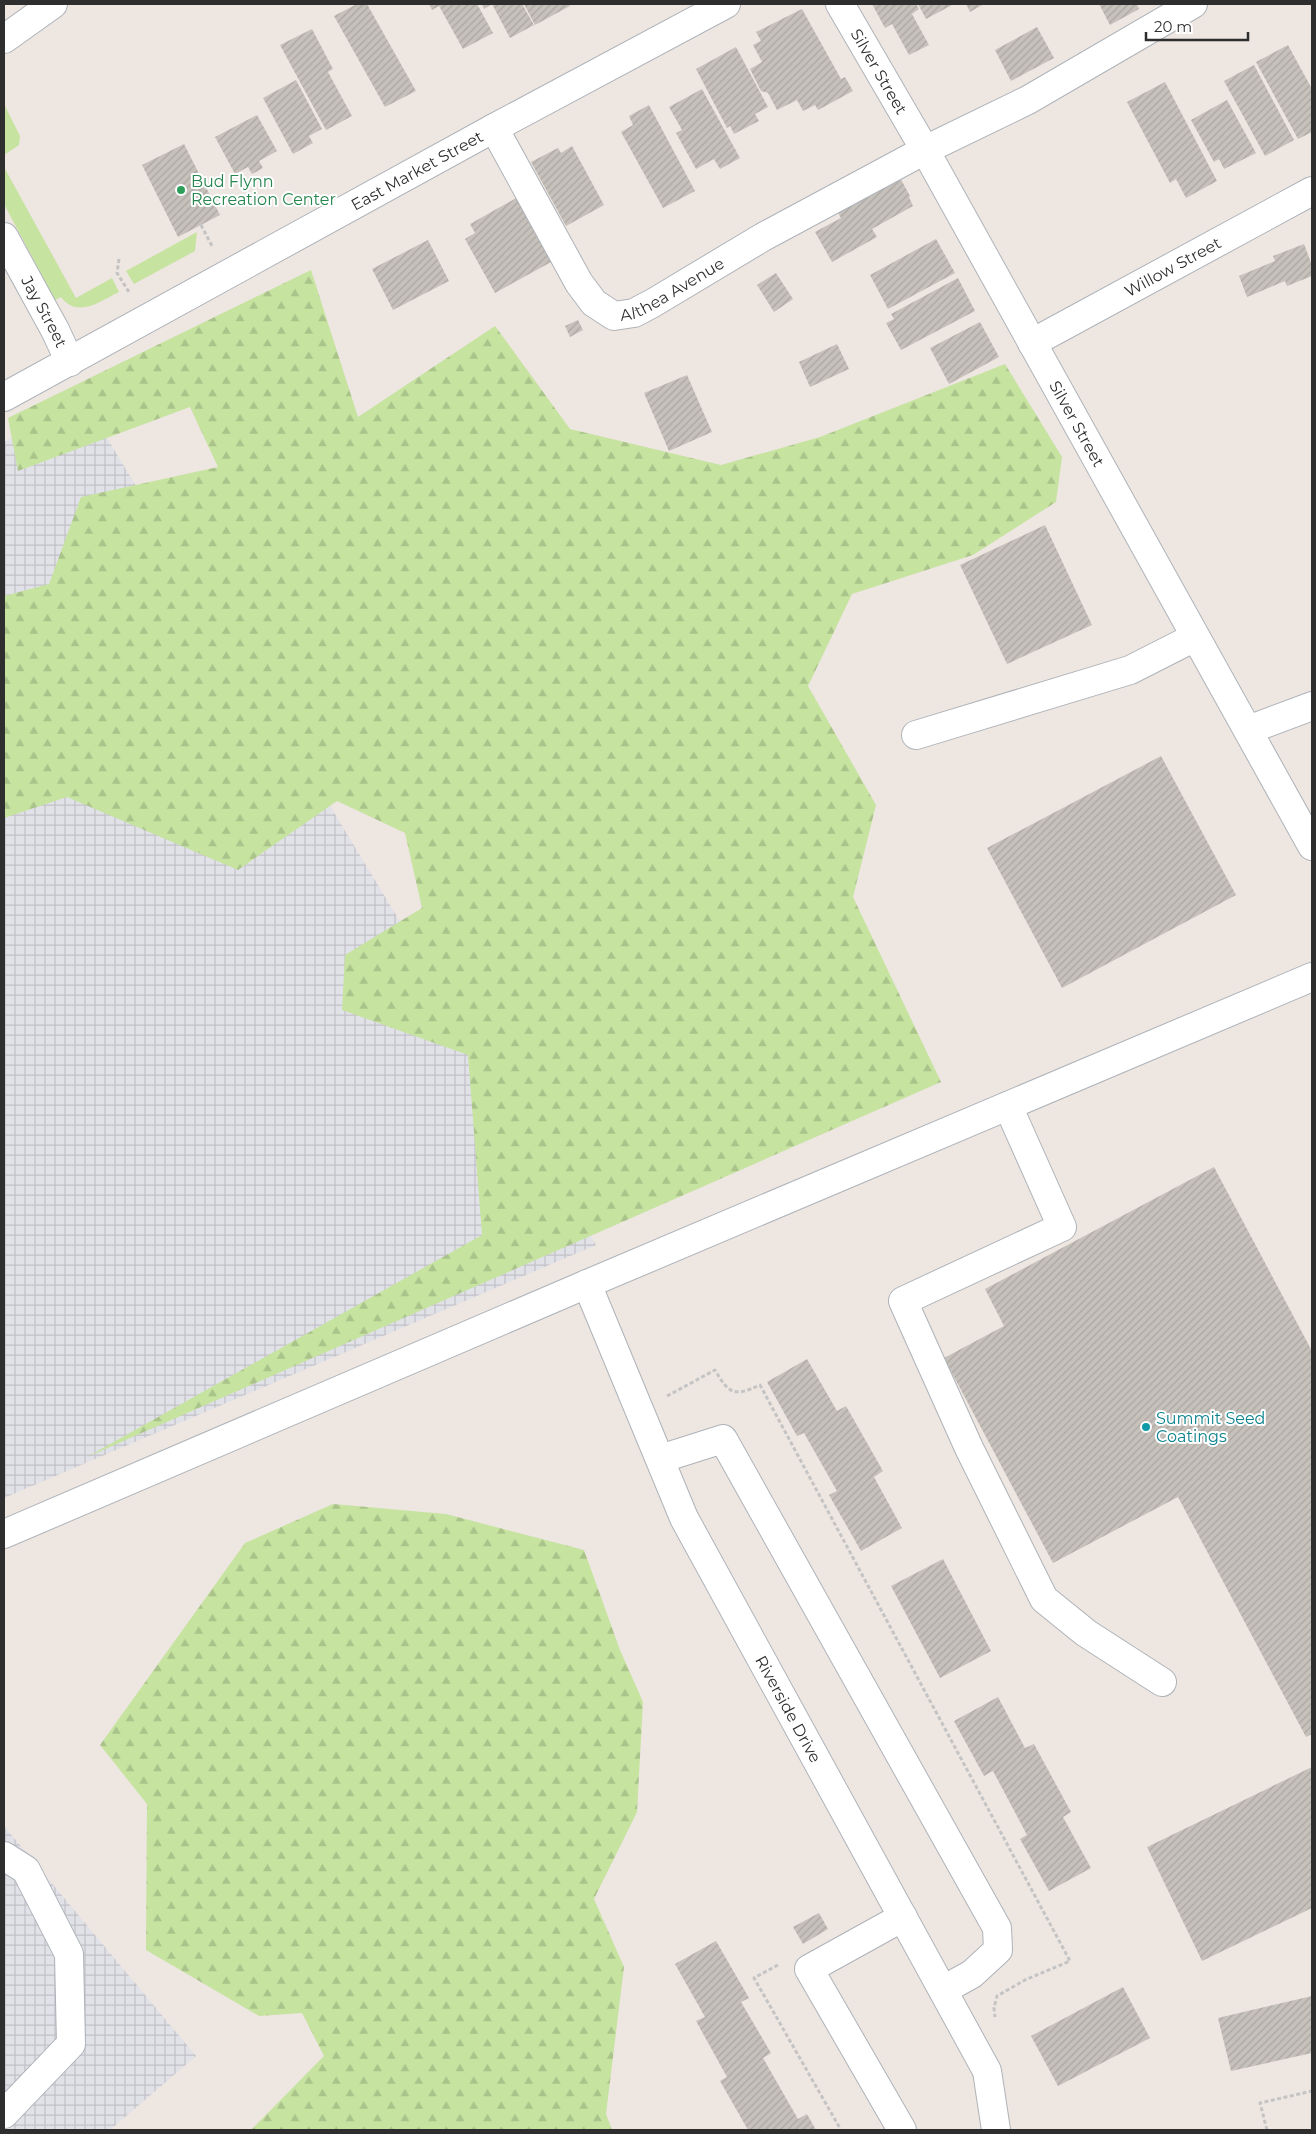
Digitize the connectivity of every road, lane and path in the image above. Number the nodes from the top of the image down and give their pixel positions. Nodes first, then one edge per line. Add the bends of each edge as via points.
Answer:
1 (53, 4) edge
2 (726, 4) edge
3 (840, 4) edge
4 (1193, 4) edge
5 (4, 39) edge
6 (494, 128) junction
7 (925, 150) junction
8 (1312, 191) edge
9 (201, 225) dead end
10 (4, 237) edge
11 (212, 246) dead end
12 (119, 259) dead end
13 (129, 293) dead end
14 (1032, 343) junction
15 (70, 362) junction
16 (4, 397) edge
17 (1196, 637) junction
18 (1312, 706) edge
19 (1248, 730) junction
20 (916, 735) dead end
21 (1312, 846) edge
22 (1312, 977) edge
23 (1008, 1106) junction
24 (587, 1284) junction
25 (667, 1396) dead end
26 (660, 1459) junction
27 (4, 1534) edge
28 (1162, 1682) dead end
29 (4, 1856) edge
30 (903, 1917) junction
31 (943, 1990) junction
32 (996, 2020) dead end
33 (1312, 2091) edge
34 (4, 2114) edge
35 (902, 2130) edge
36 (996, 2130) edge
37 (1267, 2130) edge

1 - 5 street
2 - 6 street, East Market Street
3 - 7 street, Silver Street
4 - 7 street via 1028,100
6 - 7 street, Althea Avenue via 579,283 594,303 614,316 634,312 653,303 763,237
6 - 15 street, East Market Street
7 - 14 street, Silver Street
8 - 14 street, Willow Street
9 - 11 path
10 - 15 street, Jay Street
12 - 13 path via 117,272
14 - 17 street, Silver Street
15 - 16 street, East Market Street
17 - 19 street, Silver Street
17 - 20 street via 1130,670
18 - 19 street
19 - 21 street, Silver Street
22 - 23 street
23 - 24 street
23 - 28 street via 1062,1227 903,1300 969,1448 1044,1600 1086,1633
24 - 26 street, Riverside Drive
24 - 27 street
25 - 32 path via 715,1370 732,1392 739,1394 760,1385 1070,1961 997,1996
26 - 30 street, Riverside Drive via 684,1518
26 - 31 street via 724,1439 997,1928 998,1950 972,1974
29 - 34 street via 26,1870 69,1954 71,2044
30 - 31 street, Riverside Drive
30 - 35 street via 809,1969
31 - 36 street, Riverside Drive via 987,2071
33 - 37 path via 1260,2103

